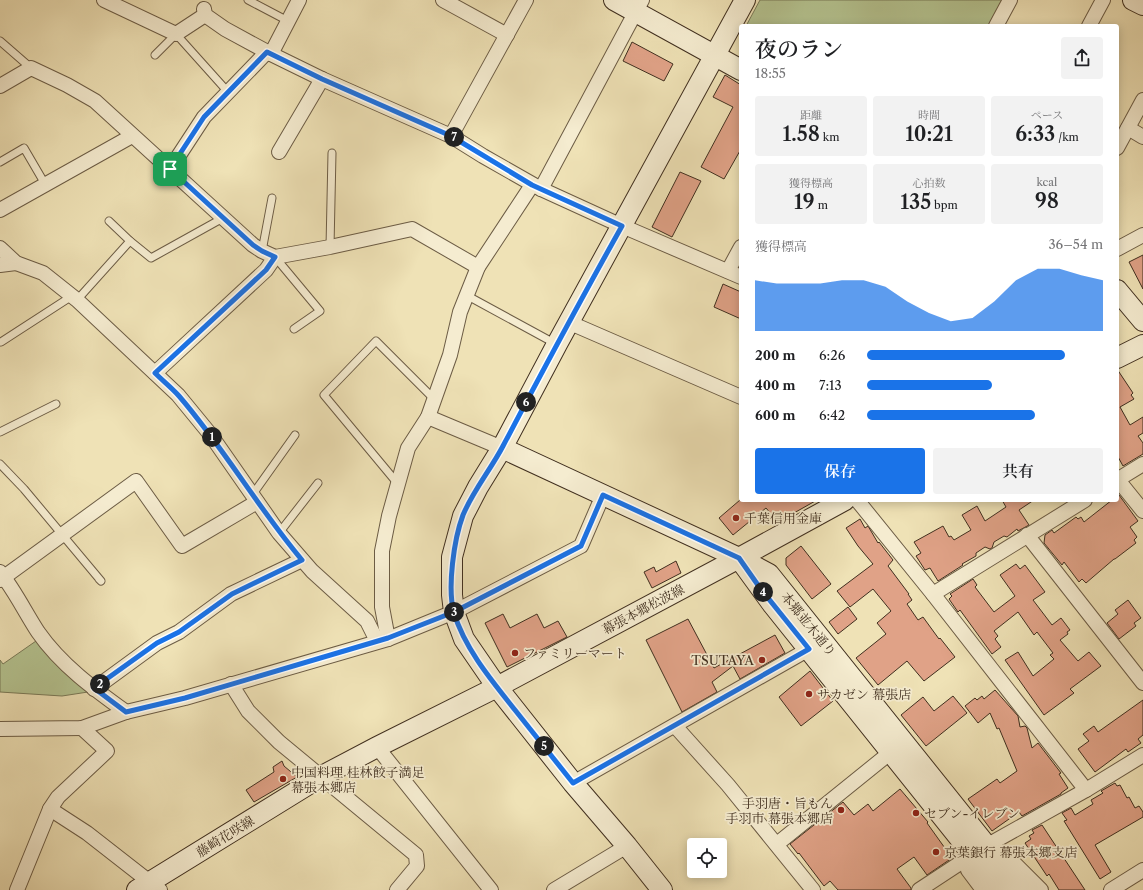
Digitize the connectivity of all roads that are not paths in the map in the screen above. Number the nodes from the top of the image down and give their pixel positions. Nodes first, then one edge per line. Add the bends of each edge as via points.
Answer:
1 (104, 0) edge
2 (248, 0) edge
3 (299, 0) edge
4 (443, 0) edge
5 (526, 0) edge
6 (614, 0) edge
7 (745, 0) edge
8 (1010, 0) edge
9 (1103, 0) edge
10 (1133, 0) edge
11 (121, 4) edge
12 (1143, 5) edge
13 (639, 6) edge
14 (204, 7) edge
15 (288, 21) junction
16 (997, 24) edge
17 (1090, 24) edge
18 (176, 34) junction
19 (507, 35) junction
20 (0, 41) edge
21 (269, 53) junction
22 (155, 55) dead end
23 (715, 56) junction
24 (32, 68) junction
25 (739, 69) edge
26 (322, 79) junction
27 (0, 86) edge
28 (228, 92) junction
29 (1143, 100) edge
30 (1128, 128) junction
31 (132, 136) junction
32 (451, 136) junction
33 (1143, 137) edge
34 (1119, 144) edge
35 (279, 152) dead end
36 (332, 153) dead end
37 (0, 162) edge
38 (170, 169) junction
39 (45, 184) junction
40 (536, 187) junction
41 (272, 198) dead end
42 (0, 210) edge
43 (224, 218) junction
44 (109, 221) dead end
45 (622, 226) junction
46 (1143, 235) edge
47 (130, 241) junction
48 (330, 247) junction
49 (0, 248) edge
50 (1119, 248) edge
51 (739, 251) edge
52 (269, 254) junction
53 (16, 263) junction
54 (0, 265) edge
55 (478, 267) junction
56 (728, 271) junction
57 (739, 276) edge
58 (1119, 292) edge
59 (466, 295) junction
60 (75, 298) junction
61 (1143, 321) edge
62 (568, 322) junction
63 (294, 329) dead end
64 (1, 342) dead end
65 (557, 344) junction
66 (1143, 345) edge
67 (1119, 357) edge
68 (155, 373) junction
69 (739, 396) edge
70 (434, 399) junction
71 (56, 404) dead end
72 (428, 416) junction
73 (0, 432) edge
74 (295, 435) dead end
75 (502, 448) junction
76 (0, 464) edge
77 (1143, 464) edge
78 (1119, 479) edge
79 (1119, 481) edge
80 (318, 483) dead end
81 (398, 484) junction
82 (603, 495) junction
83 (255, 498) junction
84 (841, 502) edge
85 (859, 502) edge
86 (1082, 502) edge
87 (1143, 511) edge
88 (280, 533) junction
89 (63, 534) junction
90 (1027, 535) junction
91 (739, 558) junction
92 (302, 560) junction
93 (1, 576) edge
94 (99, 579) dead end
95 (932, 594) junction
96 (454, 612) junction
97 (383, 640) junction
98 (809, 649) junction
99 (1143, 683) edge
100 (231, 684) junction
101 (497, 687) junction
102 (94, 688) junction
103 (126, 712) junction
104 (675, 726) junction
105 (82, 728) junction
106 (0, 729) edge
107 (376, 746) junction
108 (891, 752) junction
109 (1143, 755) edge
110 (317, 779) junction
111 (573, 783) junction
112 (1086, 790) junction
113 (50, 808) junction
114 (777, 844) junction
115 (627, 846) junction
116 (979, 850) junction
117 (1143, 870) edge
118 (995, 882) edge
119 (149, 887) edge
120 (17, 890) edge
121 (397, 890) edge
122 (491, 890) edge
123 (554, 890) edge
124 (662, 890) edge
125 (813, 890) edge
126 (919, 890) edge
127 (1022, 890) edge
128 (1041, 890) edge
129 (1111, 890) edge

1 - 11 street
2 - 15 lane
3 - 15 street
4 - 19 street
5 - 19 street
6 - 13 street
7 - 23 street
8 - 16 street
9 - 17 street
10 - 12 street
11 - 18 street
13 - 23 street
13 - 40 street
14 - 18 street
14 - 21 street via 225,30
15 - 21 street
18 - 22 lane
18 - 28 lane
19 - 32 street
20 - 24 lane
21 - 26 street
21 - 28 street
23 - 25 street
23 - 45 street
24 - 27 street
24 - 31 street via 94,101
26 - 32 street
26 - 35 street
28 - 38 street via 204,117
29 - 30 street
30 - 33 street
30 - 34 street
31 - 38 street
31 - 39 street
32 - 40 street
36 - 48 lane
37 - 39 lane via 24,148
38 - 43 street
39 - 42 street
40 - 45 street
40 - 55 street
41 - 52 lane
43 - 47 lane via 151,258
43 - 52 street
44 - 47 lane
45 - 56 street
45 - 62 street
46 - 50 street
47 - 60 lane
48 - 52 street
48 - 55 street via 412,228
49 - 53 street
51 - 56 street
52 - 63 lane via 320,311
52 - 68 street via 266,270
53 - 54 street
53 - 60 street via 43,273
55 - 59 street
56 - 57 street
58 - 61 street
59 - 65 lane
59 - 70 street via 450,355
60 - 64 lane
60 - 68 street
62 - 65 street
62 - 69 street
65 - 75 street
66 - 67 street
68 - 83 street via 178,395 210,434
70 - 72 street
70 - 81 lane via 376,341 324,395
71 - 73 lane
72 - 75 street
72 - 81 street via 408,448
74 - 83 lane
75 - 82 street
75 - 96 street via 463,516 452,557
76 - 89 lane
77 - 78 street
79 - 87 street
80 - 88 lane
81 - 97 street via 382,551
82 - 91 street
82 - 96 street via 581,546
83 - 88 street
83 - 89 street via 182,546 136,481
84 - 91 street, 幕張本郷松波線
85 - 95 street
86 - 90 street
88 - 92 street
89 - 93 street
89 - 94 lane via 101,581
90 - 95 street
90 - 99 street
91 - 98 street, 本郷並木通り
91 - 101 street, 幕張本郷松波線
91 - 116 street, 本郷並木通り via 769,574
92 - 97 street via 367,621
92 - 102 street via 232,594
93 - 102 street via 39,633 69,668
95 - 112 street
96 - 97 street
96 - 101 street via 464,639
97 - 100 street
98 - 104 street
98 - 108 street, 本郷並木通り
100 - 103 street
100 - 110 street via 248,711
101 - 107 street, 幕張本郷松波線
101 - 111 street
102 - 103 street
103 - 105 street
104 - 111 street
104 - 114 street
105 - 106 street
105 - 113 street via 107,751 58,797
107 - 110 street, 幕張本郷松波線
107 - 122 street
108 - 114 street
108 - 116 street, 本郷並木通り
109 - 112 street
110 - 119 street, 藤崎花咲線
110 - 121 street via 416,854 417,866
111 - 115 street
112 - 116 street
113 - 119 street via 87,833
113 - 120 street
114 - 125 street
115 - 123 street
115 - 124 street
116 - 118 street, 本郷並木通り
116 - 118 street via 968,870
116 - 126 street
116 - 128 street via 1004,853
117 - 129 street
118 - 127 street, 本郷並木通り

